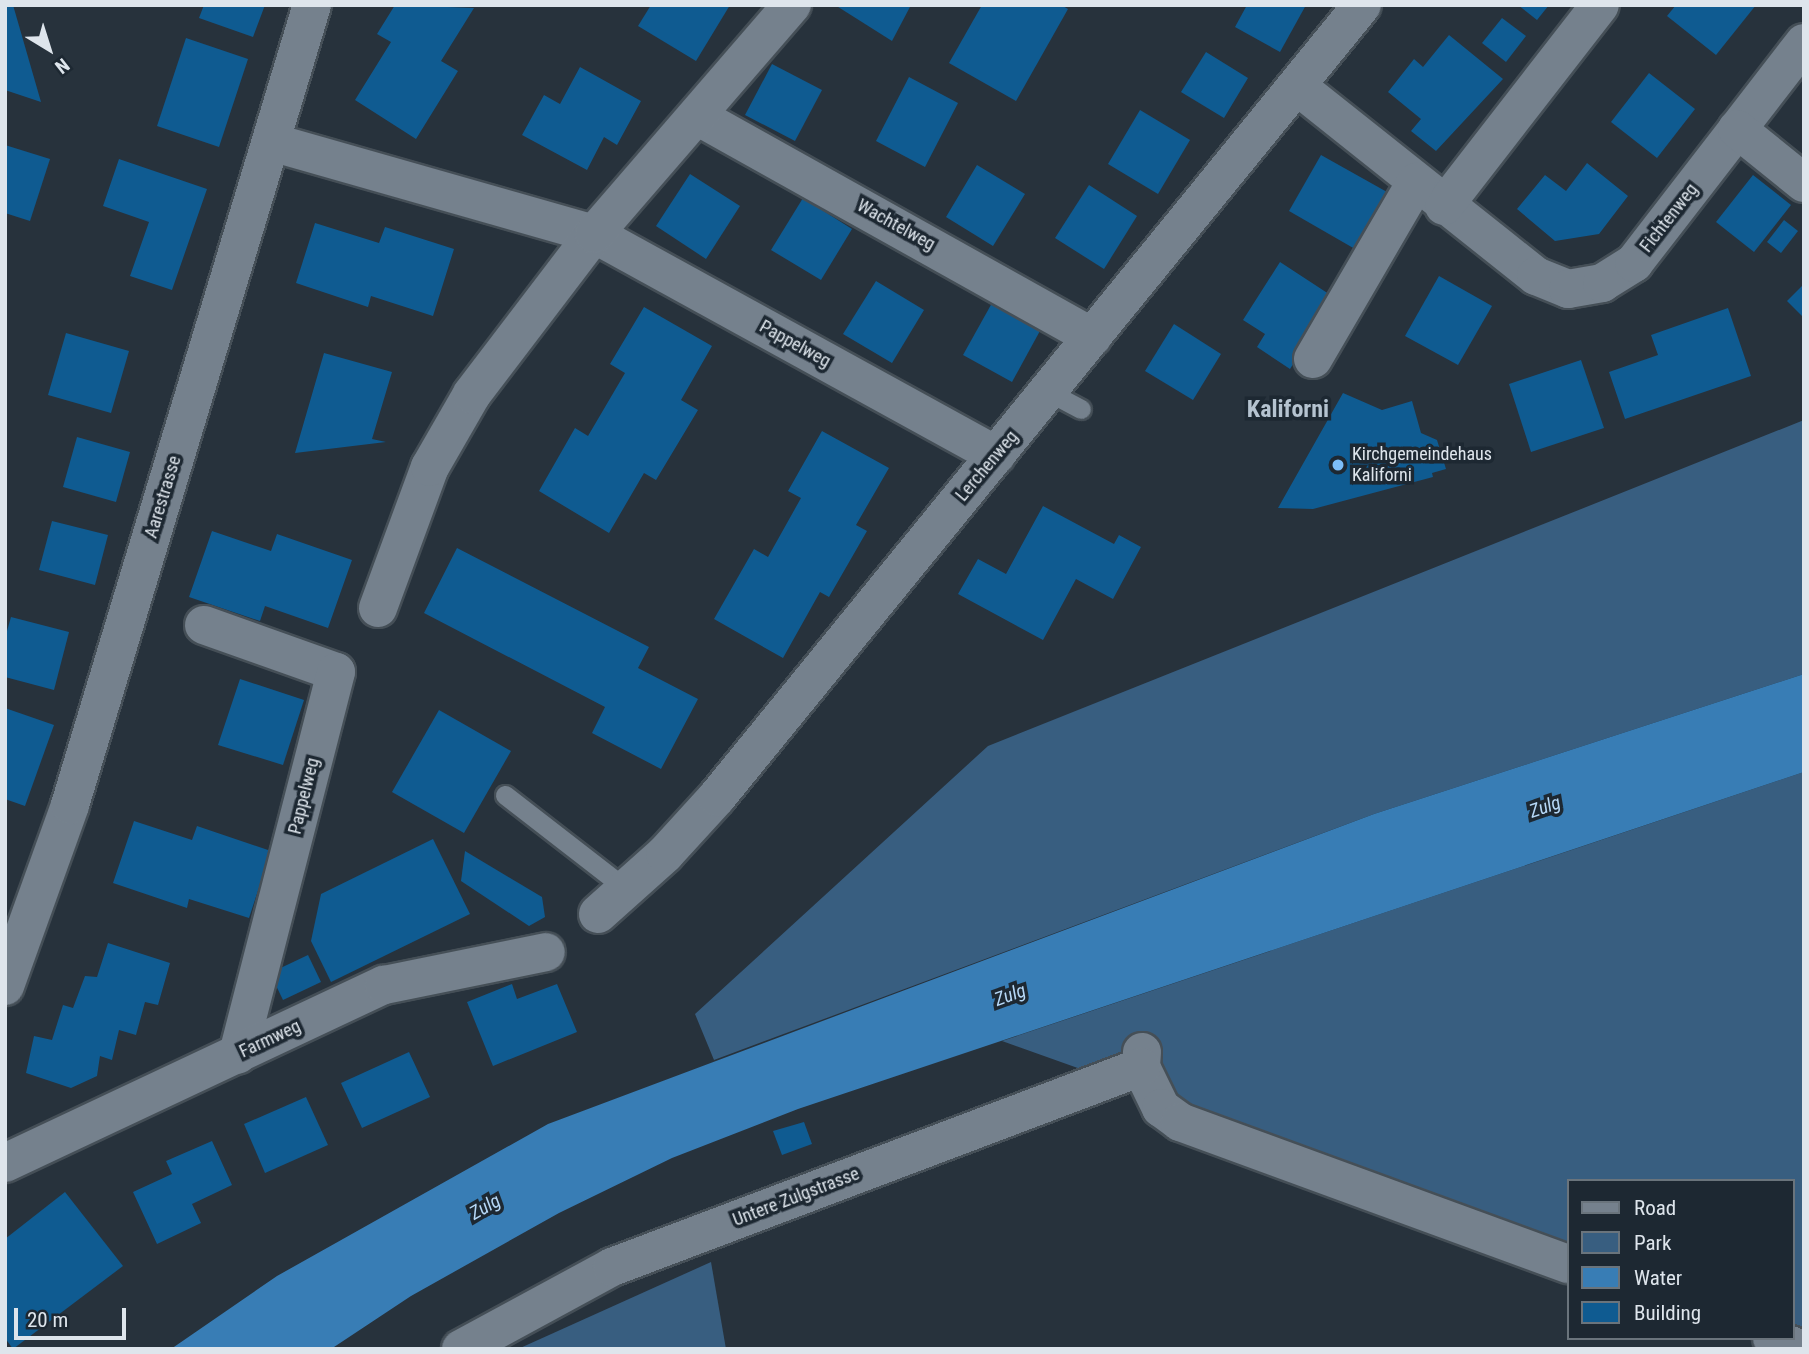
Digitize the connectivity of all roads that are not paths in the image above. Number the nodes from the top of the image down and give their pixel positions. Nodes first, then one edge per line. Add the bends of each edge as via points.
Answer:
1 (312, 5) edge
2 (792, 5) edge
3 (1362, 5) edge
4 (1600, 5) edge
5 (1804, 43) edge
6 (1297, 86) junction
7 (697, 116) junction
8 (1737, 129) junction
9 (271, 142) junction
10 (1804, 183) edge
11 (1430, 194) junction
12 (594, 234) junction
13 (1093, 337) junction
14 (1313, 359) dead end
15 (996, 455) junction
16 (378, 608) dead end
17 (204, 625) dead end
18 (505, 795) dead end
19 (626, 889) junction
20 (598, 914) dead end
21 (547, 952) dead end
22 (5, 986) edge
23 (237, 1055) junction
24 (5, 1164) edge
25 (1568, 1264) edge
26 (1777, 1340) edge
27 (461, 1349) edge
28 (1800, 1349) edge

1 - 9 street, Aarestrasse
2 - 7 street
3 - 6 street, Lerchenweg
4 - 11 street
5 - 8 street, Fichtenweg
6 - 11 street, Fichtenweg
6 - 13 street, Lerchenweg
7 - 12 street
7 - 13 street, Wachtelweg
8 - 10 street
8 - 11 street, Fichtenweg via 1634,263 1602,283 1568,289 1536,276
9 - 12 street, Pappelweg
9 - 22 street, Aarestrasse via 70,805
11 - 14 street
12 - 15 street, Pappelweg
12 - 16 street via 472,394 449,432 430,467
13 - 15 street, Lerchenweg via 1065,400
15 - 19 street, Lerchenweg via 717,797 666,854
17 - 23 street, Pappelweg via 336,672
18 - 19 lane
19 - 20 street, Lerchenweg
21 - 23 street, Farmweg via 384,985
23 - 24 street, Farmweg
25 - 27 street, Untere Zulgstrasse via 1180,1122 1161,1108 1141,1059 612,1267
26 - 28 street

